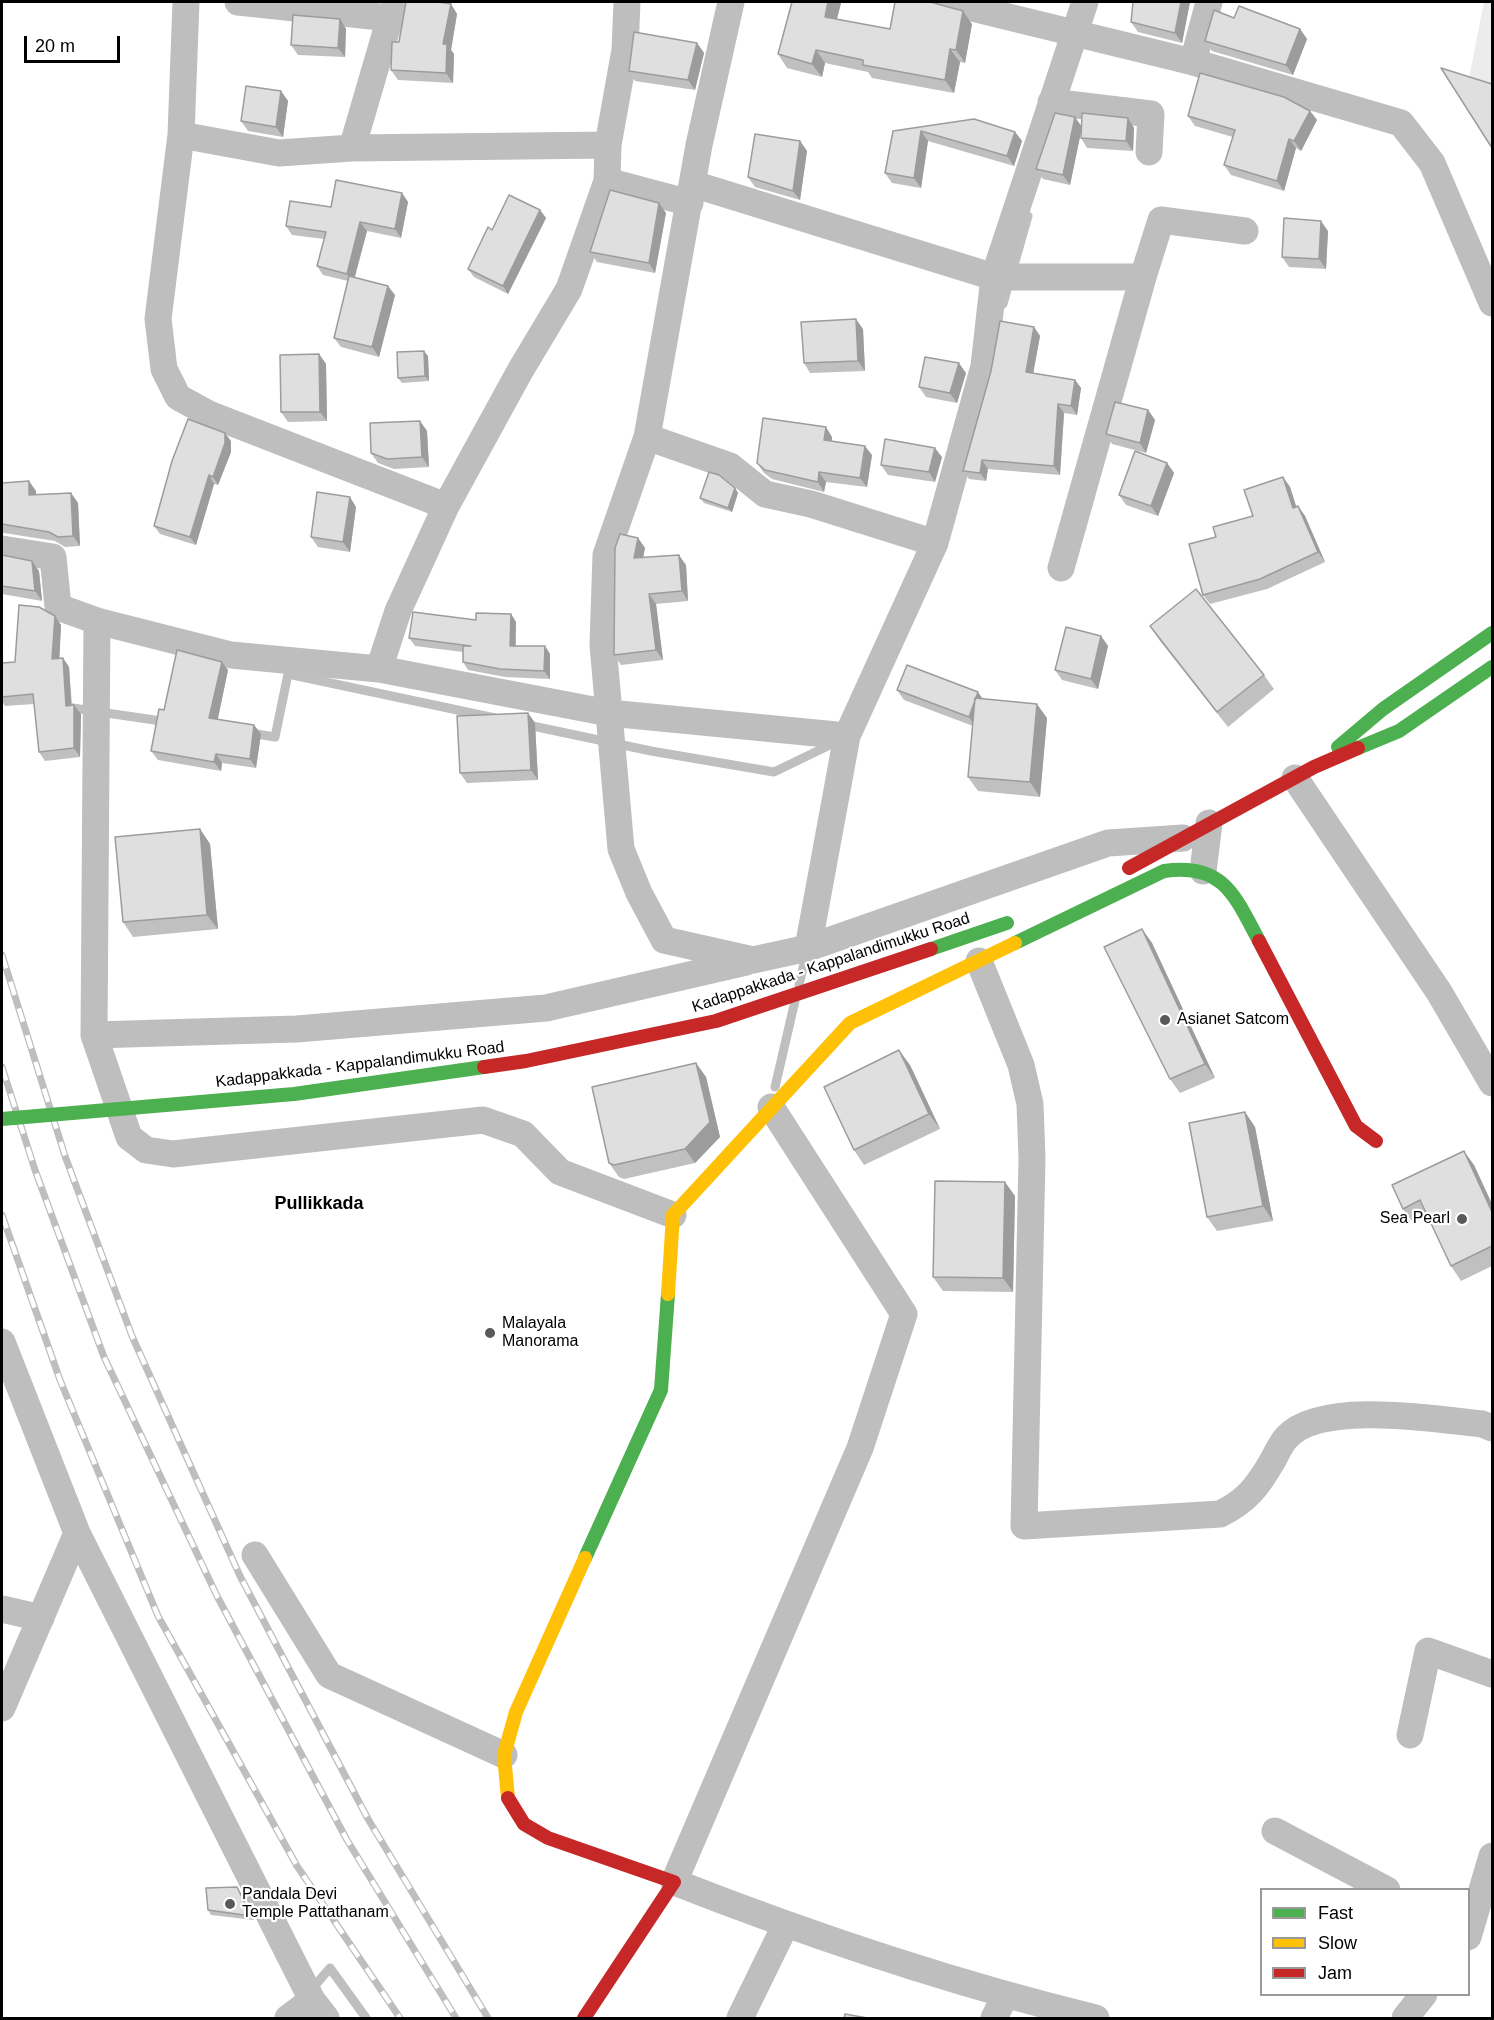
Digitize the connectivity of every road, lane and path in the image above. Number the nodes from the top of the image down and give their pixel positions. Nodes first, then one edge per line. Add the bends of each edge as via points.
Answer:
1 (186, 2) edge
2 (238, 2) edge
3 (627, 2) edge
4 (731, 2) edge
5 (947, 2) edge
6 (1085, 2) edge
7 (1209, 2) edge
8 (979, 5) edge
9 (394, 10) edge
10 (1075, 32) junction
11 (1193, 62) junction
12 (1051, 102) junction
13 (181, 135) junction
14 (608, 145) junction
15 (352, 148) junction
16 (1149, 152) dead end
17 (607, 181) junction
18 (691, 193) junction
19 (1245, 231) dead end
20 (994, 277) junction
21 (1143, 277) junction
22 (1492, 303) edge
23 (647, 437) junction
24 (446, 506) junction
25 (935, 543) junction
26 (2, 549) edge
27 (1061, 568) dead end
28 (97, 621) junction
29 (1492, 633) edge
30 (1492, 667) edge
31 (379, 669) junction
32 (609, 713) junction
33 (848, 736) junction
34 (1304, 773) junction
35 (1209, 823) junction
36 (1186, 837) junction
37 (1203, 871) junction
38 (1115, 875) dead end
39 (1012, 920) dead end
40 (808, 948) junction
41 (753, 960) junction
42 (979, 961) junction
43 (94, 1035) junction
44 (1492, 1083) edge
45 (771, 1107) junction
46 (2, 1119) edge
47 (1376, 1141) dead end
48 (673, 1215) junction
49 (2, 1342) edge
50 (1492, 1428) edge
51 (77, 1533) junction
52 (255, 1555) dead end
53 (2, 1609) edge
54 (41, 1618) junction
55 (1492, 1674) edge
56 (2, 1708) edge
57 (1410, 1735) dead end
58 (504, 1755) junction
59 (1275, 1831) dead end
60 (1492, 1856) edge
61 (674, 1882) junction
62 (1383, 1888) edge
63 (785, 1926) junction
64 (1475, 1937) edge
65 (1423, 1996) edge
66 (999, 2007) edge
67 (319, 2009) edge
68 (288, 2019) edge
69 (584, 2019) edge
70 (740, 2019) edge
71 (1096, 2019) edge
72 (1405, 2019) edge

1 - 13 street
2 - 9 street
3 - 14 street via 625,50
4 - 18 street
5 - 8 street
6 - 10 street
7 - 11 street
8 - 10 street
9 - 15 street
10 - 11 street
10 - 12 street
11 - 22 street via 1401,123 1432,163
12 - 16 street via 1151,114
12 - 20 street
13 - 15 street via 279,153
13 - 24 street via 158,319 164,369 178,397 209,414
14 - 15 street
14 - 17 street
17 - 18 street
17 - 24 street via 569,289
18 - 20 street
18 - 23 street
19 - 21 street via 1161,220
20 - 21 street
20 - 25 street via 984,366
21 - 27 street
23 - 25 street via 730,466 765,494 811,504
23 - 32 street via 606,555 603,645
24 - 31 street via 398,611
25 - 33 street
26 - 28 street via 53,557 58,607
28 - 31 street via 231,655
28 - 43 street
29 - 34 street via 1383,709
30 - 34 street via 1399,731
31 - 32 street
32 - 33 street
32 - 41 street via 621,849 664,940
33 - 40 street
34 - 35 street
34 - 44 street
35 - 36 street
35 - 37 street
36 - 38 street
36 - 40 street via 1108,843
37 - 42 street via 1191,866 1164,871
37 - 47 street via 1216,876 1234,894 1356,1126
39 - 46 street, Kadappakkada - Kappalandimukku Road, bridge via 716,1021 526,1061 294,1094
40 - 41 street
41 - 43 street via 546,1008 297,1029
42 - 45 street via 850,1023
42 - 50 street via 1021,1065 1030,1104 1024,1527 1220,1514 1242,1503 1287,1437 1311,1420 1384,1414
43 - 48 street via 129,1137 146,1150 173,1154 483,1120 523,1134 560,1172
45 - 48 street
45 - 61 street via 904,1314 860,1448
48 - 58 street via 661,1390 516,1712
49 - 51 street
51 - 54 street
51 - 67 street
52 - 58 street via 329,1675
53 - 54 street
54 - 56 street
55 - 57 street via 1428,1651
58 - 61 street via 507,1796 524,1824 548,1838
59 - 62 street
60 - 64 street
61 - 63 street
61 - 69 street
63 - 66 street
63 - 70 street
65 - 72 street
66 - 71 street
67 - 68 street

